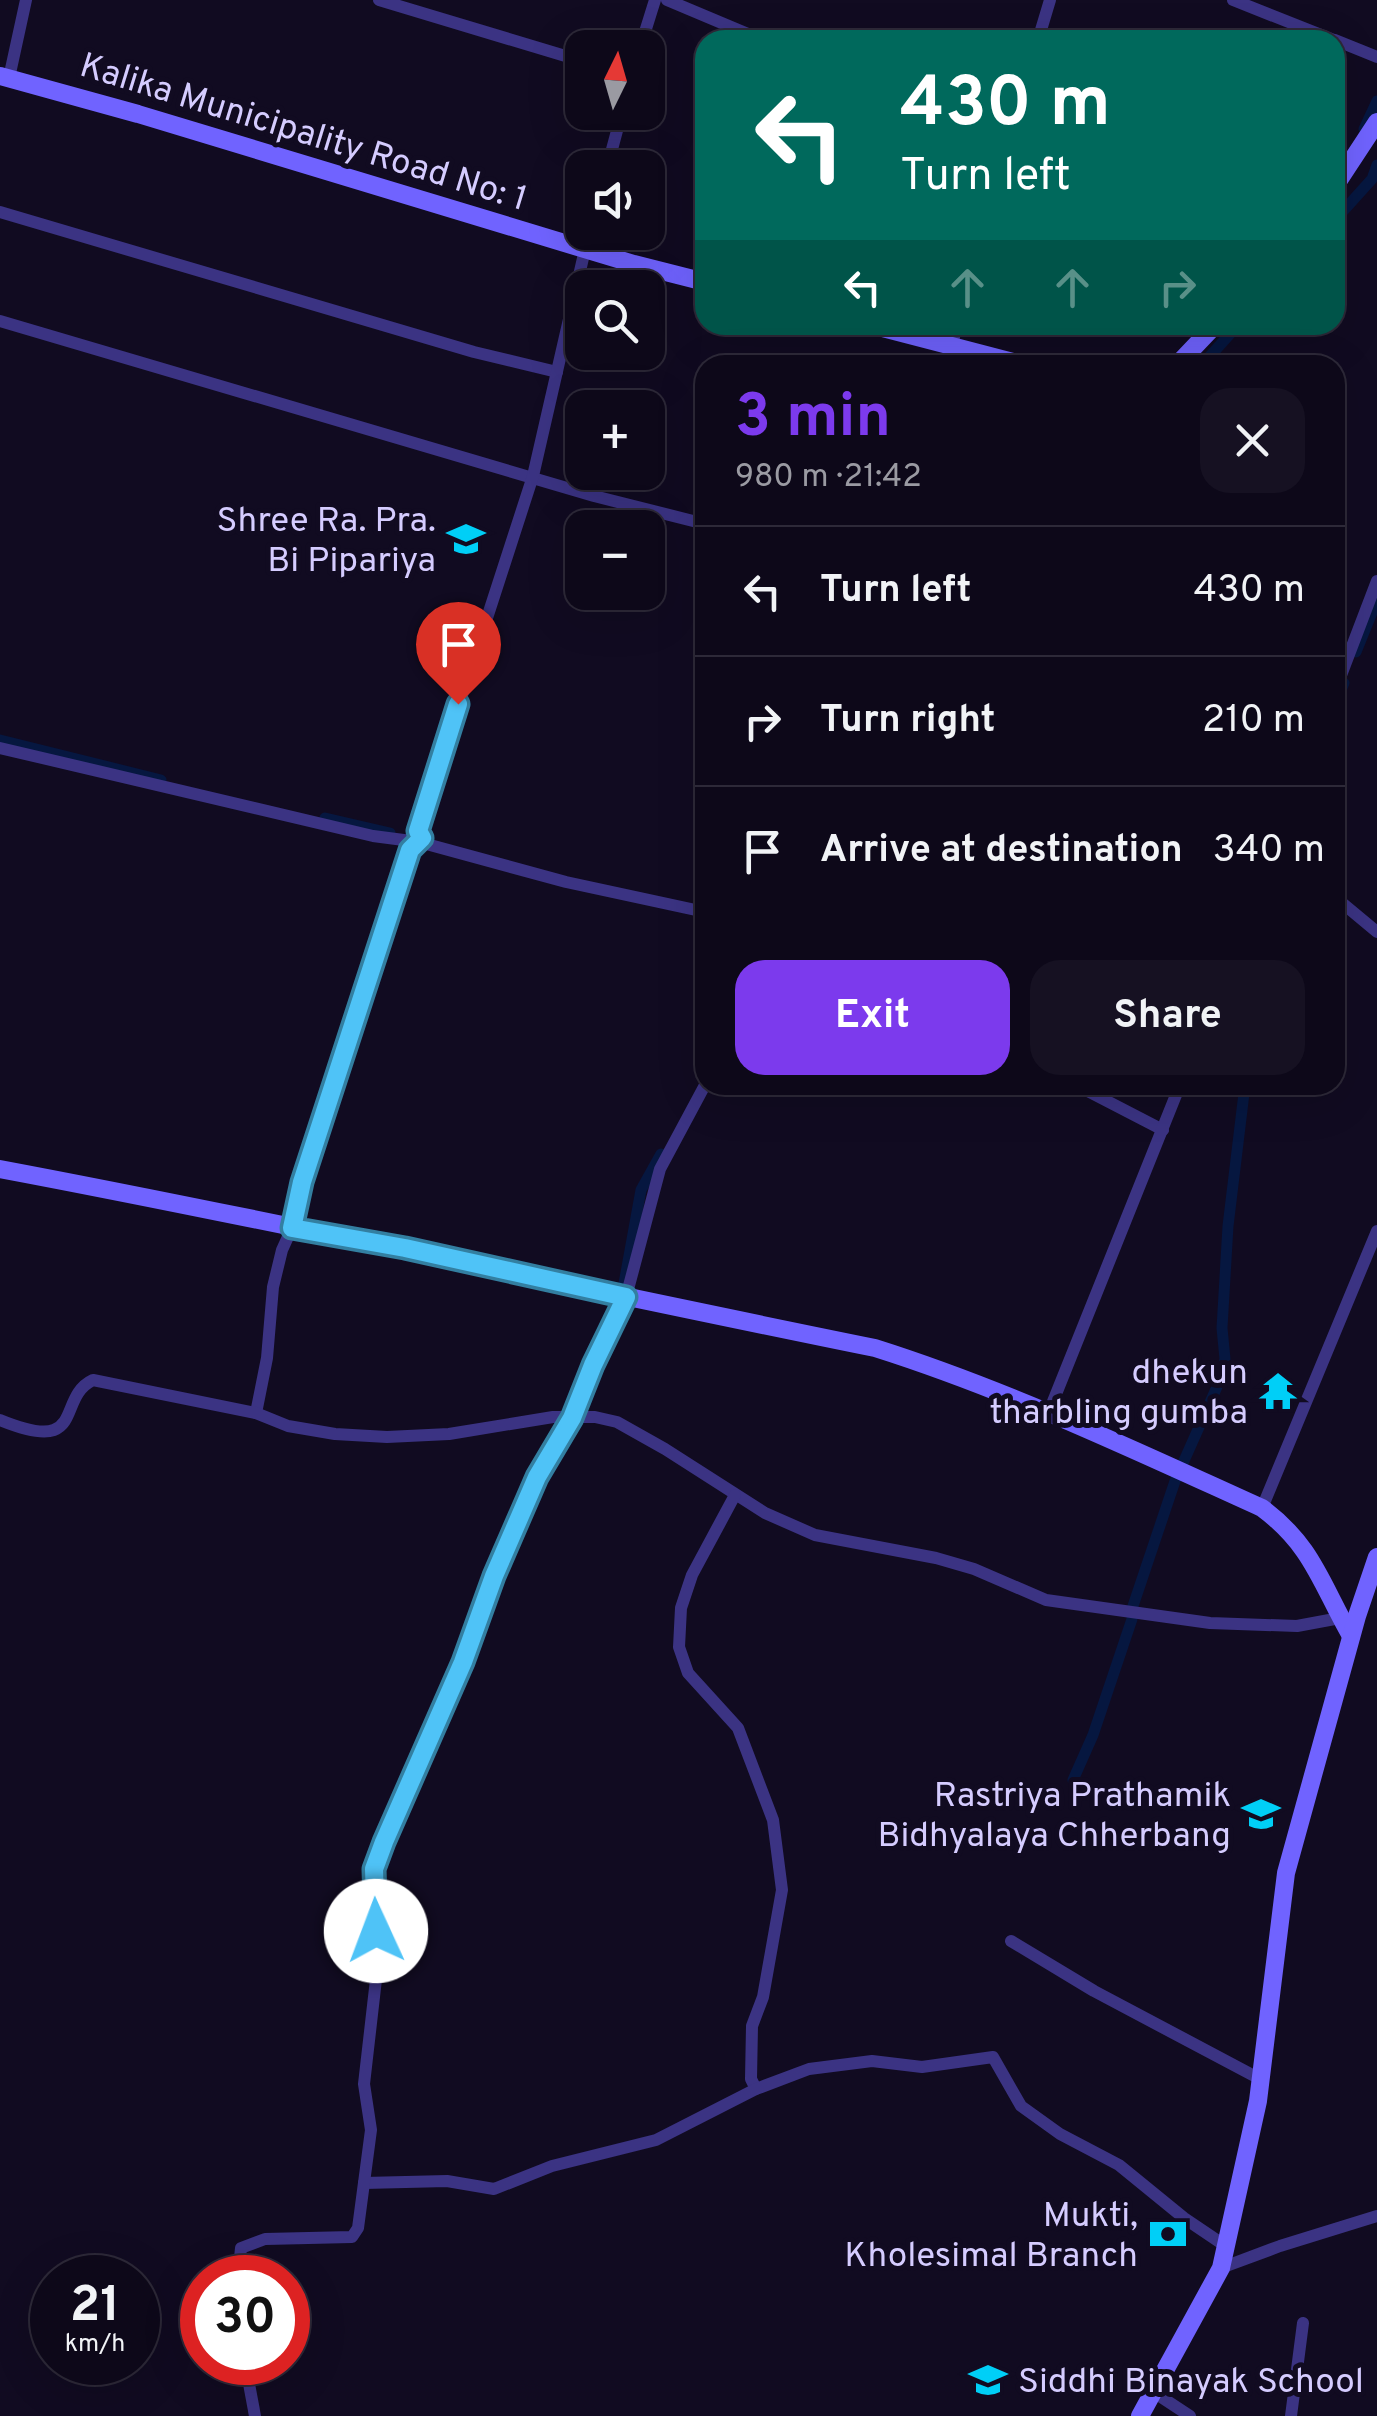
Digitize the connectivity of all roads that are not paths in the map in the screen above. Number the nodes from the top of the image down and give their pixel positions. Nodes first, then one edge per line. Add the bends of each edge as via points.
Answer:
1 (26, 0) edge
2 (379, 0) edge
3 (656, 0) edge
4 (667, 0) edge
5 (1050, 0) edge
6 (1234, 0) edge
7 (646, 30) edge
8 (738, 30) edge
9 (1041, 30) edge
10 (1309, 30) edge
11 (1345, 44) edge
12 (565, 56) edge
13 (1377, 57) edge
14 (4, 77) edge
15 (1377, 122) edge
16 (1345, 171) edge
17 (0, 212) edge
18 (565, 235) edge
19 (584, 250) edge
20 (612, 250) edge
21 (695, 279) edge
22 (0, 321) edge
23 (909, 335) edge
24 (954, 335) edge
25 (1205, 335) edge
26 (951, 346) junction
27 (949, 355) edge
28 (986, 355) edge
29 (1186, 355) edge
30 (557, 372) junction
31 (533, 476) junction
32 (695, 521) edge
33 (1377, 580) edge
34 (1345, 664) edge
35 (0, 748) edge
36 (419, 840) junction
37 (1345, 906) edge
38 (695, 910) edge
39 (1377, 932) edge
40 (700, 1095) edge
41 (1095, 1095) edge
42 (1176, 1095) edge
43 (1163, 1130) junction
44 (0, 1169) edge
45 (294, 1220) junction
46 (1377, 1231) edge
47 (626, 1297) junction
48 (256, 1413) junction
49 (1048, 1414) junction
50 (572, 1418) junction
51 (0, 1420) edge
52 (735, 1496) junction
53 (1262, 1508) junction
54 (1377, 1558) edge
55 (1340, 1618) junction
56 (1351, 1636) junction
57 (1011, 1941) dead end
58 (1260, 2079) junction
59 (756, 2089) junction
60 (364, 2183) junction
61 (1377, 2216) edge
62 (1224, 2245) junction
63 (240, 2255) edge
64 (1221, 2268) junction
65 (1303, 2323) dead end
66 (249, 2385) edge
67 (1155, 2394) junction
68 (254, 2416) edge
69 (1140, 2416) edge
70 (1190, 2416) edge
71 (1291, 2416) edge

1 - 14 street
2 - 12 street
3 - 7 street
4 - 8 street
5 - 9 street
6 - 10 street
11 - 13 street
14 - 18 street, Kalika Municipality Road No: 1
15 - 16 street
17 - 30 street
19 - 30 street
20 - 21 street, Kalika Municipality Road No: 1
22 - 31 street
23 - 26 street
24 - 26 street
25 - 29 street
26 - 27 street
26 - 28 street
30 - 31 street
31 - 32 street
31 - 36 street
33 - 34 street
35 - 36 street via 373,836
36 - 38 street
36 - 45 street via 410,850
37 - 39 street
40 - 47 street via 660,1170
41 - 43 street
42 - 43 street
43 - 49 street
44 - 45 street
45 - 47 street
45 - 48 street via 273,1287
46 - 53 street
47 - 49 street via 875,1348
47 - 50 street
48 - 50 street via 288,1426 387,1437
48 - 51 street via 93,1380 60,1428 48,1432
49 - 53 street
50 - 52 street via 617,1422
50 - 60 street via 537,1477 374,1869 378,1962 364,2084 370,2130
52 - 55 street via 814,1535 974,1568 1046,1600 1210,1622 1297,1626
52 - 59 street via 692,1575 681,1608 679,1648 688,1673 738,1728 773,1820 782,1890 764,1997 752,2026
53 - 55 street via 1290,1530 1315,1565
54 - 56 street
55 - 56 street
56 - 58 street via 1286,1873
57 - 58 street
58 - 62 street
59 - 60 street via 656,2140 552,2166 494,2189 447,2181
59 - 62 street via 809,2069 872,2061 922,2067 993,2057 1021,2106 1119,2165
60 - 63 street via 352,2237 265,2239 241,2248
61 - 64 street
62 - 64 street
64 - 67 street
65 - 71 street
66 - 68 street
67 - 69 street
67 - 70 street

